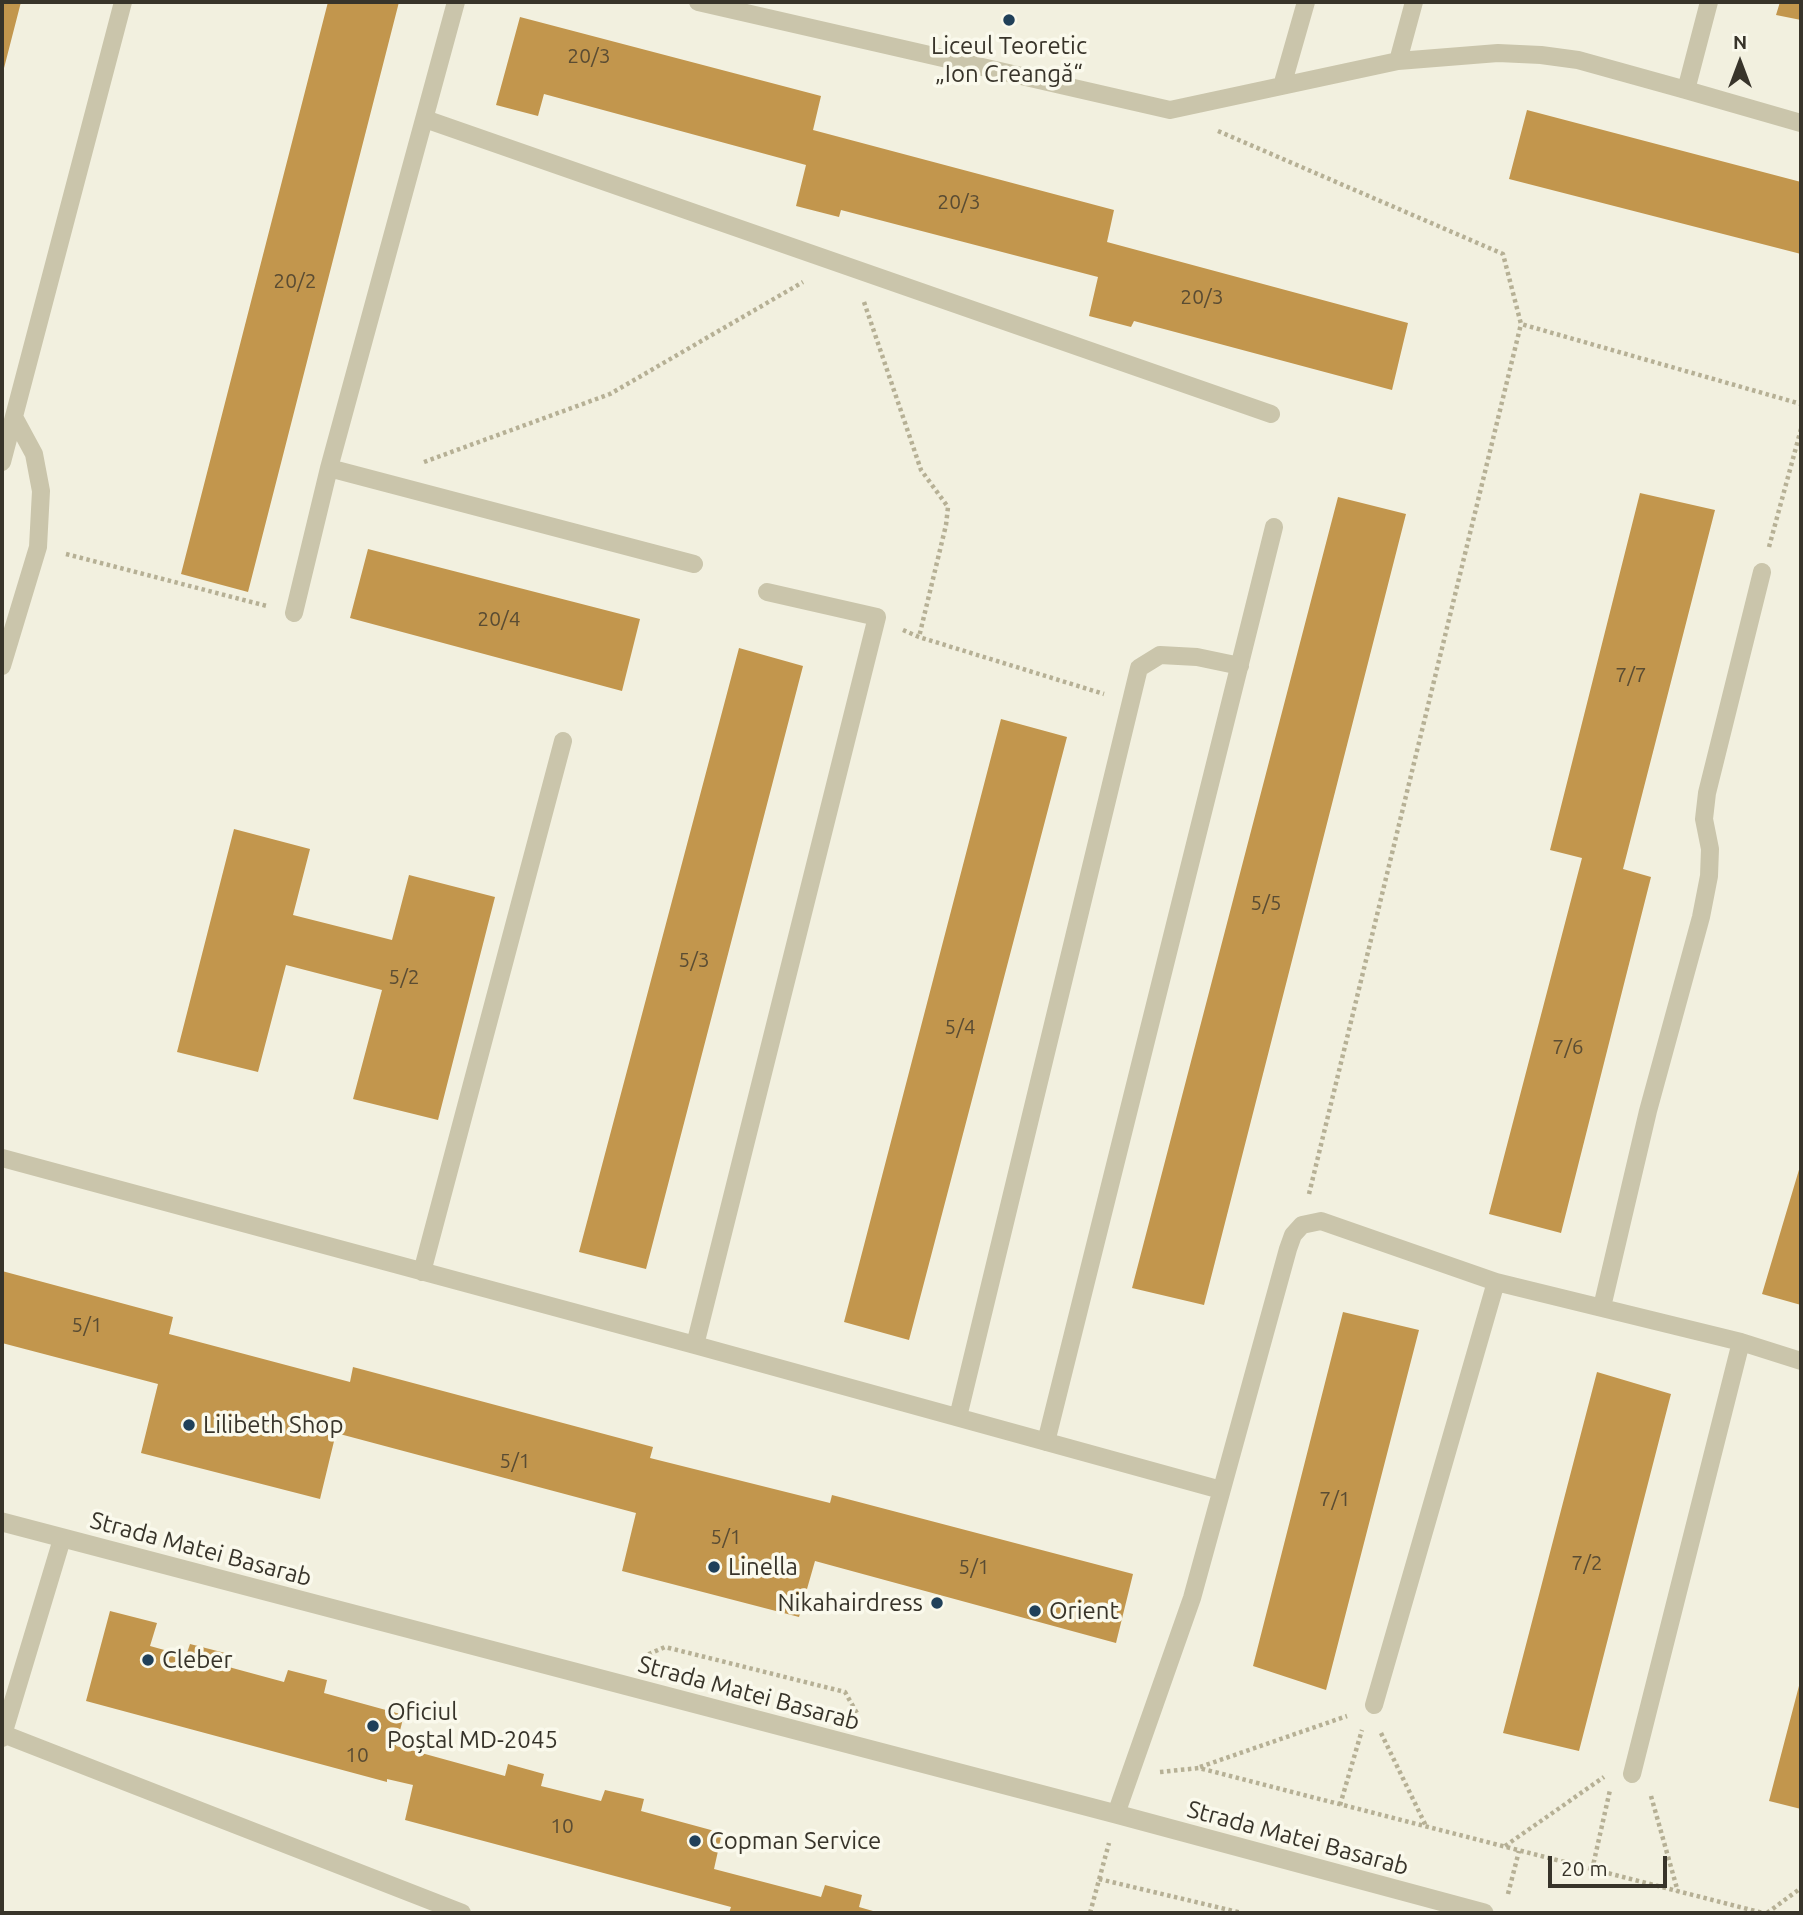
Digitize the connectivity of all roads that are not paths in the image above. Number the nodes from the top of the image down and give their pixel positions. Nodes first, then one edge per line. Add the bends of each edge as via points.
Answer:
1 (123, 2) edge
2 (456, 2) edge
3 (698, 2) edge
4 (1306, 2) edge
5 (1414, 2) edge
6 (1709, 2) edge
7 (1398, 61) junction
8 (1282, 86) junction
9 (1686, 90) junction
10 (425, 119) junction
11 (1801, 123) edge
12 (1271, 414) dead end
13 (14, 417) junction
14 (2, 462) edge
15 (329, 468) junction
16 (1274, 527) dead end
17 (694, 564) dead end
18 (1762, 572) road end
19 (767, 592) dead end
20 (294, 613) road end
21 (2, 666) edge
22 (1240, 666) junction
23 (564, 741) dead end
24 (2, 1158) edge
25 (422, 1272) junction
26 (1496, 1282) junction
27 (1602, 1307) junction
28 (1741, 1342) junction
29 (695, 1345) junction
30 (1801, 1361) edge
31 (958, 1417) junction
32 (1046, 1442) junction
33 (1221, 1490) junction
34 (2, 1522) edge
35 (62, 1539) junction
36 (1371, 1707) road end
37 (2, 1736) edge
38 (1624, 1771) road end
39 (1116, 1814) junction
40 (462, 1913) edge
41 (1484, 1913) edge

1 - 13 lane
2 - 10 lane
3 - 8 lane via 1170,110
4 - 8 lane
5 - 7 lane
6 - 9 lane
7 - 8 lane
7 - 9 lane via 1499,53 1541,55 1578,60
9 - 11 lane
10 - 12 lane
10 - 15 lane
13 - 14 lane
13 - 21 lane via 34,454 41,491 38,547
15 - 17 lane
15 - 20 lane
16 - 22 lane
18 - 27 lane via 1707,793 1704,819 1709,876 1701,917 1648,1111
19 - 29 lane via 877,617
22 - 31 lane via 1160,655 1139,668
22 - 32 lane
23 - 25 lane
24 - 25 lane
25 - 29 lane
26 - 27 lane
26 - 33 lane via 1321,1221 1302,1225 1293,1235
26 - 36 lane
27 - 28 lane
28 - 30 lane
28 - 38 lane
29 - 31 lane
31 - 32 lane
32 - 33 lane
33 - 39 lane via 1192,1598
34 - 35 street, Strada Matei Basarab
35 - 37 lane
35 - 39 street, Strada Matei Basarab
37 - 40 lane
39 - 41 street, Strada Matei Basarab

